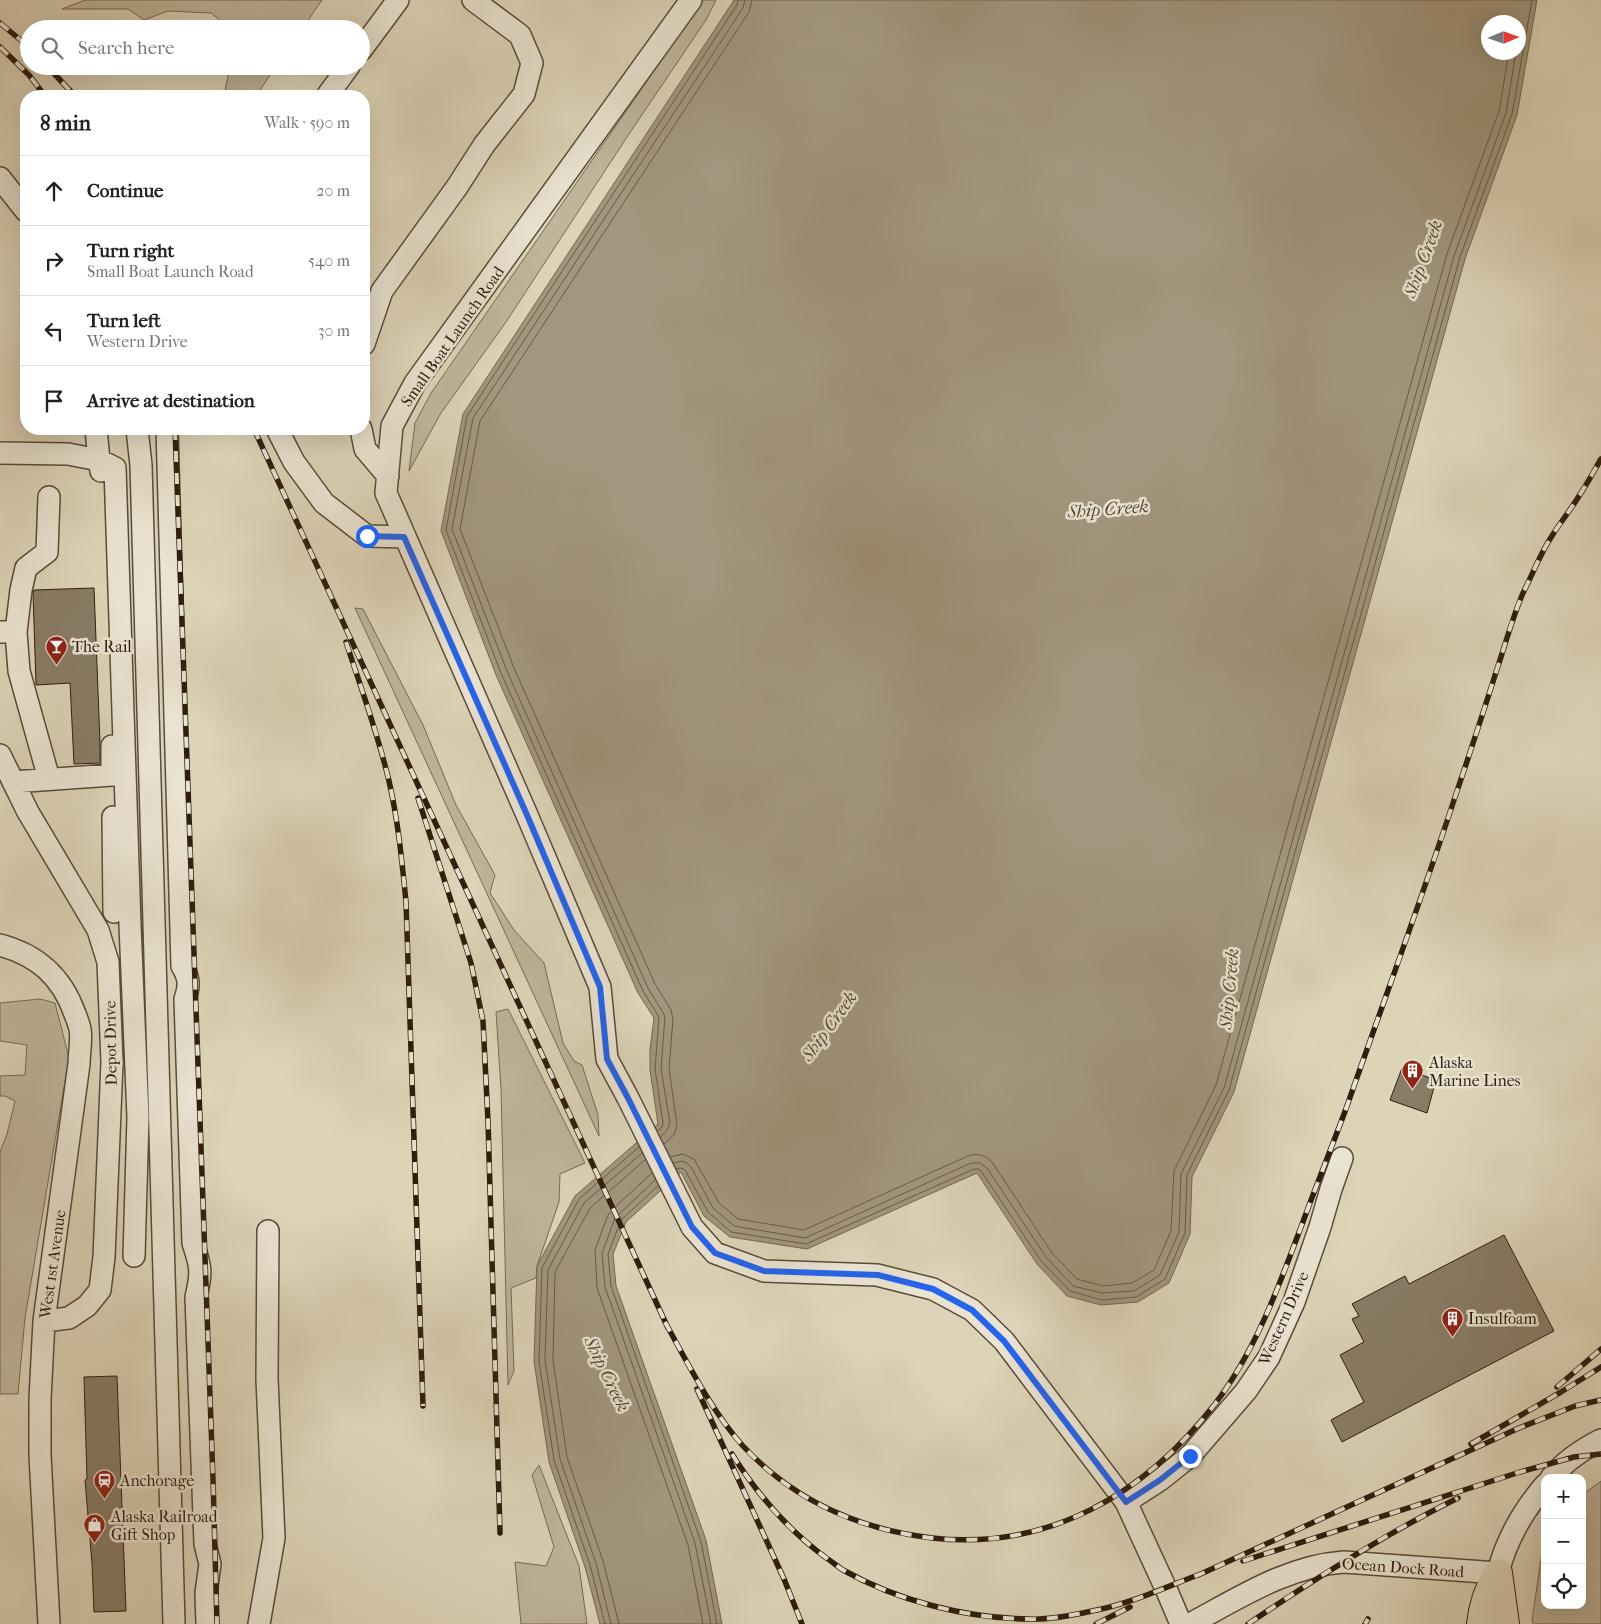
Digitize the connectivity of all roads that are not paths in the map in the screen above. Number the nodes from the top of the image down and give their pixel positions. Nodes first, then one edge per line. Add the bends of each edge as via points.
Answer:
1 (398, 0) edge
2 (473, 0) edge
3 (691, 0) edge
4 (370, 38) edge
5 (342, 75) edge
6 (331, 90) edge
7 (0, 178) edge
8 (20, 203) edge
9 (370, 326) edge
10 (97, 435) edge
11 (138, 435) edge
12 (167, 435) edge
13 (280, 435) edge
14 (362, 435) edge
15 (0, 453) edge
16 (99, 460) junction
17 (388, 476) junction
18 (49, 497) dead end
19 (404, 537) junction
20 (8, 632) edge
21 (0, 755) edge
22 (112, 774) junction
23 (49, 780) junction
24 (13, 782) junction
25 (114, 912) dead end
26 (0, 945) edge
27 (1342, 1158) dead end
28 (268, 1231) dead end
29 (134, 1256) dead end
30 (44, 1321) junction
31 (1601, 1440) edge
32 (1554, 1474) edge
33 (1541, 1490) edge
34 (1126, 1502) junction
35 (1498, 1573) junction
36 (49, 1624) edge
37 (174, 1624) edge
38 (207, 1624) edge
39 (259, 1624) edge
40 (1181, 1624) edge
41 (1190, 1624) edge
42 (1481, 1624) edge
43 (1505, 1624) edge

1 - 4 street
2 - 9 street via 520,34 532,63 524,94 484,145 382,291
3 - 17 street, Small Boat Launch Road via 415,383 392,426
5 - 6 street
7 - 8 street
10 - 16 street
11 - 37 street
12 - 38 street via 182,966 188,976 185,999 193,1243 200,1265 196,1297 205,1544 210,1564 206,1593
13 - 19 street via 294,462 324,503 367,536
14 - 17 street via 365,449
15 - 16 street via 68,454
16 - 22 street
16 - 29 street via 115,468 138,1117
17 - 19 street, Small Boat Launch Road via 386,493
18 - 20 street via 47,552 26,568
19 - 34 street, Small Boat Launch Road via 600,987 607,1059 692,1227 715,1253 764,1271 878,1275 933,1289 972,1310 1004,1341
20 - 23 street
21 - 24 street, Depot Drive
22 - 23 street
22 - 25 street
23 - 24 street
24 - 30 street, Depot Drive via 98,930 108,962 112,1062 100,1290 87,1306 69,1318
26 - 30 street, West 1st Avenue via 15,949 40,963 62,984 80,1029 79,1064
27 - 34 street, Western Drive via 1294,1302 1269,1357 1246,1391 1190,1456
28 - 39 street via 267,1379 274,1538
30 - 36 street, West 1st Avenue via 40,1455
31 - 32 street
33 - 35 street via 1521,1518
34 - 40 street
35 - 41 street, Ocean Dock Road via 1327,1563 1281,1576
35 - 42 main road via 1490,1587
35 - 43 main road

